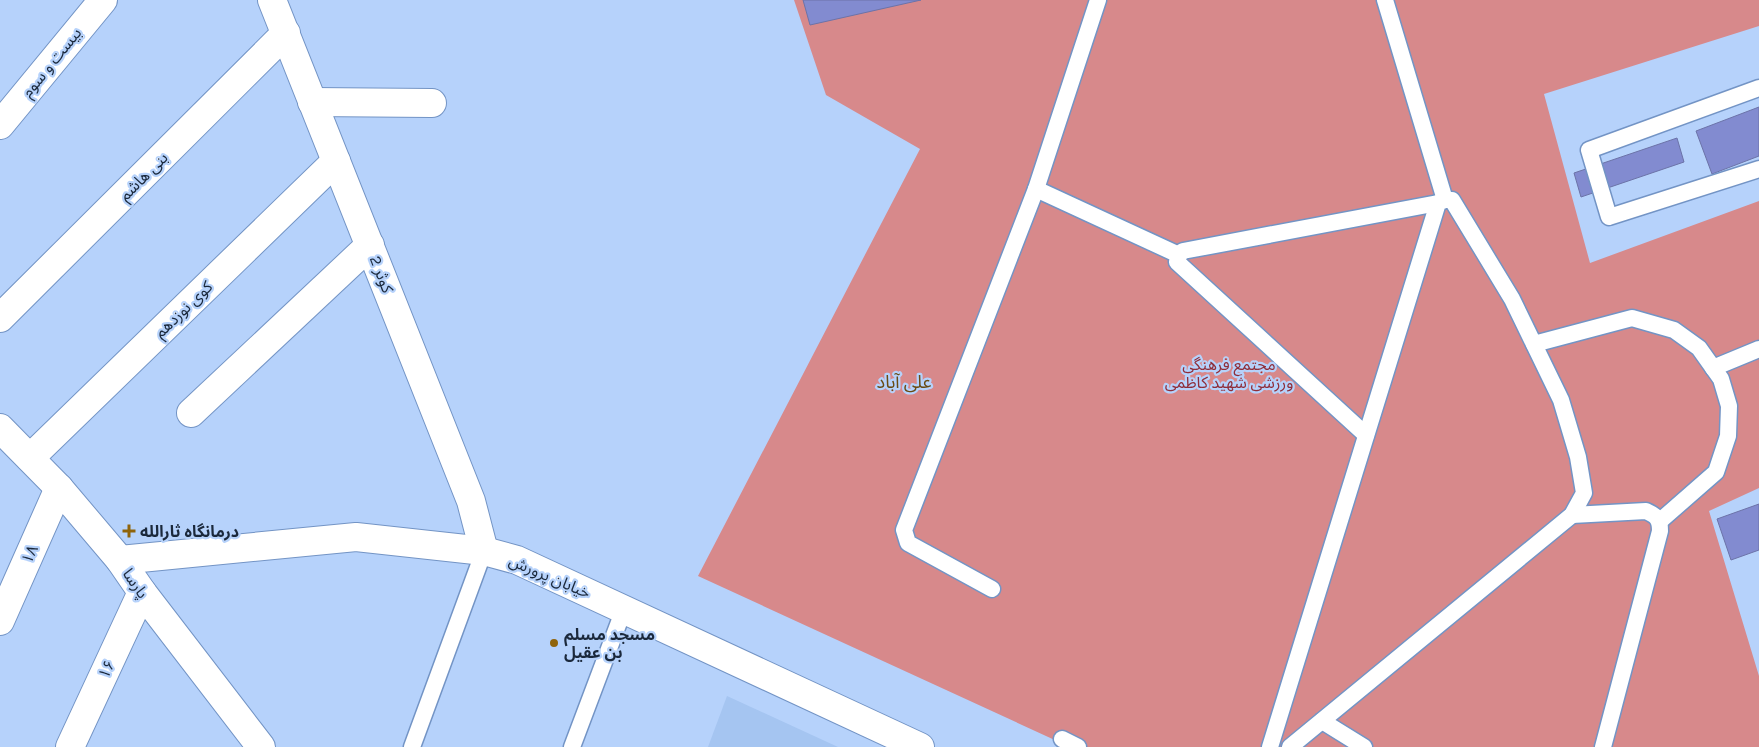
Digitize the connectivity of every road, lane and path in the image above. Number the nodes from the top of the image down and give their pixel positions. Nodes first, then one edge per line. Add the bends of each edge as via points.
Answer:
1 (103, 0) edge
2 (272, 0) edge
3 (1098, 0) edge
4 (1385, 0) edge
5 (286, 33) junction
6 (1759, 88) edge
7 (312, 102) junction
8 (432, 104) dead end
9 (0, 125) edge
10 (336, 161) junction
11 (1759, 169) edge
12 (1036, 189) junction
13 (1442, 201) junction
14 (370, 245) junction
15 (1178, 255) junction
16 (0, 318) edge
17 (1534, 344) junction
18 (1759, 349) edge
19 (1713, 368) junction
20 (192, 413) dead end
21 (0, 428) edge
22 (1366, 435) junction
23 (30, 458) junction
24 (59, 488) junction
25 (1572, 516) junction
26 (1660, 521) junction
27 (484, 551) junction
28 (120, 560) junction
29 (992, 589) dead end
30 (142, 592) junction
31 (624, 609) junction
32 (0, 621) edge
33 (1322, 721) junction
34 (1062, 739) dead end
35 (70, 747) edge
36 (261, 747) edge
37 (412, 747) edge
38 (572, 747) edge
39 (920, 747) edge
40 (1078, 747) edge
41 (1270, 747) edge
42 (1290, 747) edge
43 (1364, 747) edge
44 (1603, 747) edge

1 - 9 street, بیست و سوم
2 - 5 street, کوثر 2
3 - 12 lane
4 - 13 lane
5 - 7 street, کوثر 2
5 - 16 street, بنی هاشم
6 - 11 lane via 1589,150 1609,217
7 - 8 street
7 - 10 street, کوثر 2
10 - 14 street, کوثر 2
10 - 23 street, کوی نوزدهم
12 - 15 lane
12 - 29 lane via 904,530 908,543
13 - 15 lane via 1183,251
13 - 17 lane via 1452,200 1512,299
13 - 22 lane
14 - 20 street
14 - 27 street, کوثر 2 via 471,501
15 - 22 lane via 1177,262
17 - 19 lane via 1632,318 1674,330 1699,348
17 - 25 lane via 1561,400 1578,457 1584,493
18 - 19 lane
19 - 26 lane via 1721,379 1729,406 1728,436 1716,472
21 - 23 street, پارسا
22 - 41 lane
23 - 24 street, پارسا
24 - 28 street, پارسا
24 - 32 street, ۱۸
25 - 26 lane via 1646,511 1656,515
25 - 33 lane
26 - 44 lane
27 - 28 street, خیابان پرورش via 356,537
27 - 31 street, خیابان پرورش via 518,560
27 - 37 lane
28 - 30 street, پارسا
30 - 35 street, ۱۶
30 - 36 street, پارسا
31 - 38 lane
31 - 39 street, خیابان پرورش
33 - 42 lane
33 - 43 lane
34 - 40 lane

